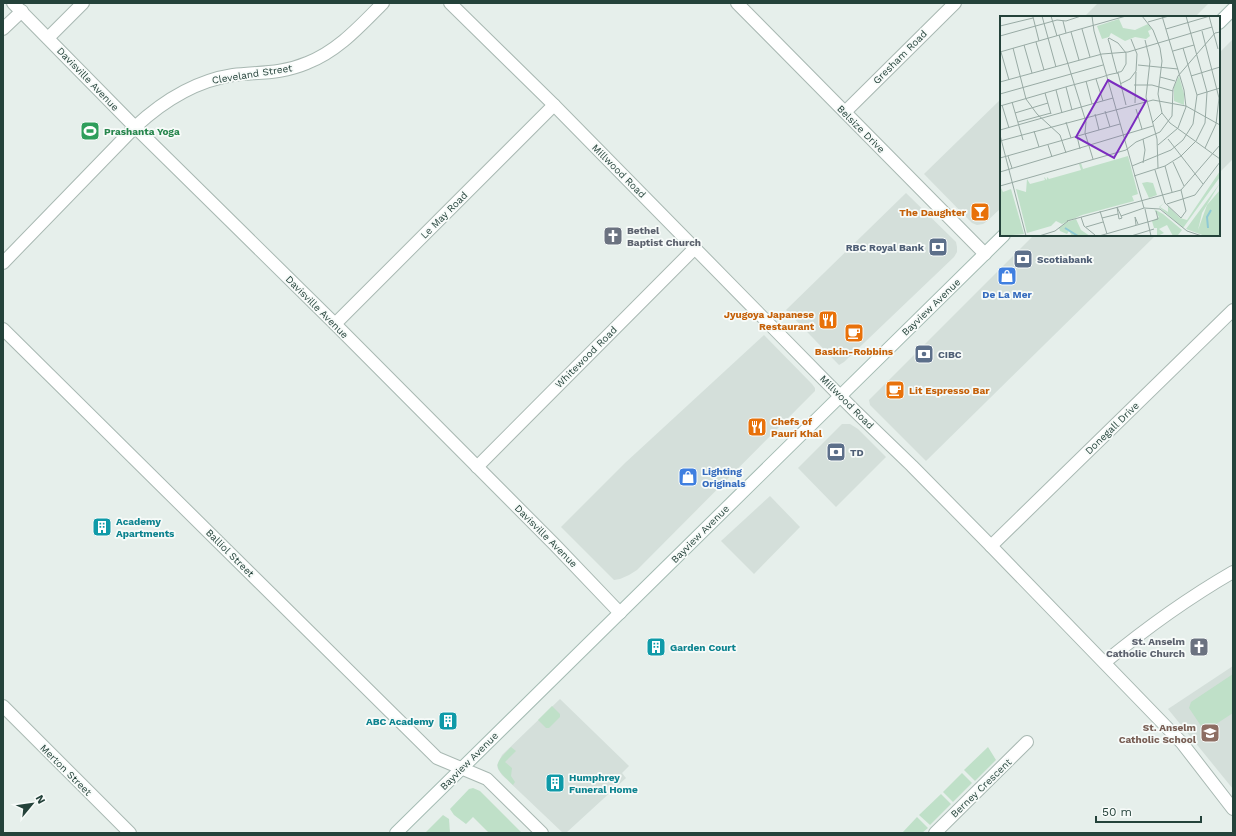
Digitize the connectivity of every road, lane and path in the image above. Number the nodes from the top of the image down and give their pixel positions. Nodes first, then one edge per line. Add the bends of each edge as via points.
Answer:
1 (83, 3) edge
2 (382, 3) edge
3 (450, 3) edge
4 (737, 3) edge
5 (955, 3) edge
6 (17, 7) edge
7 (1233, 9) edge
8 (1220, 22) edge
9 (3, 29) edge
10 (48, 38) junction
11 (554, 105) junction
12 (845, 112) junction
13 (135, 127) junction
14 (1003, 236) edge
15 (695, 248) junction
16 (985, 254) junction
17 (3, 263) edge
18 (1233, 310) edge
19 (335, 324) junction
20 (3, 329) edge
21 (840, 396) junction
22 (477, 467) junction
23 (991, 546) junction
24 (1233, 572) edge
25 (620, 612) junction
26 (1105, 662) junction
27 (3, 706) edge
28 (1028, 742) dead end
29 (461, 769) junction
30 (1233, 809) edge
31 (130, 833) edge
32 (396, 833) edge
33 (542, 833) edge
34 (935, 833) edge

1 - 10 street
2 - 13 street, Cleveland Street via 336,47 320,57 282,71 217,78 164,102
3 - 11 street, Millwood Road
4 - 12 street, Belsize Drive
5 - 12 street, Gresham Road
6 - 9 street
6 - 10 street, Davisville Avenue
7 - 8 street
10 - 13 street, Davisville Avenue
11 - 15 street, Millwood Road
11 - 19 street, Le May Road
12 - 16 street, Belsize Drive
13 - 17 street, Cleveland Street
13 - 19 street, Davisville Avenue
14 - 16 street, Bayview Avenue
15 - 21 street, Millwood Road
15 - 22 street, Whitewood Road
16 - 21 street, Bayview Avenue
18 - 23 street, Donegall Drive
19 - 22 street, Davisville Avenue
20 - 29 street, Balliol Street via 437,758
21 - 23 street, Millwood Road
21 - 25 street, Bayview Avenue
22 - 25 street, Davisville Avenue
23 - 26 street, Millwood Road
24 - 26 street via 1166,615
25 - 29 street, Bayview Avenue
26 - 30 street, Millwood Road via 1182,743
27 - 31 street, Merton Street
28 - 34 street, Berney Crescent
29 - 32 street, Bayview Avenue
29 - 33 street, Balliol Street via 487,779

